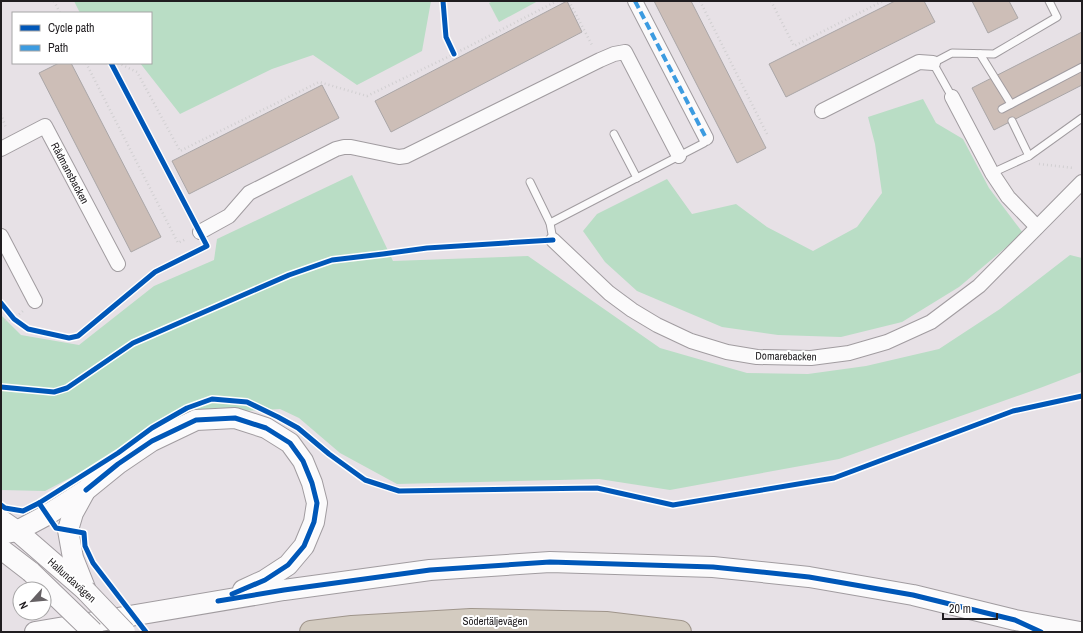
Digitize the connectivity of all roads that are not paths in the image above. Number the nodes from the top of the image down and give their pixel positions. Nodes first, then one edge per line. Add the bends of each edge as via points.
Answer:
1 (634, 1) edge
2 (1049, 1) edge
3 (980, 54) junction
4 (933, 63) junction
5 (1082, 67) edge
6 (952, 97) joint
7 (1011, 104) junction
8 (1002, 109) dead end
9 (822, 110) dead end
10 (1082, 118) edge
11 (1012, 121) dead end
12 (614, 134) dead end
13 (706, 138) joint
14 (1, 149) edge
15 (679, 156) junction
16 (1029, 156) junction
17 (992, 174) junction
18 (637, 178) junction
19 (530, 182) dead end
20 (1082, 182) edge
21 (550, 223) junction
22 (1038, 227) junction
23 (200, 232) road end
24 (1, 236) edge
25 (553, 240) joint
26 (118, 264) dead end
27 (35, 301) dead end
28 (86, 490) junction
29 (1, 520) edge
30 (9, 533) edge
31 (1, 549) edge
32 (85, 590) junction
33 (218, 601) junction
34 (1015, 620) junction
35 (35, 632) edge
36 (93, 632) edge
37 (125, 632) edge
38 (311, 632) edge
39 (680, 632) edge
40 (1041, 632) edge
41 (1080, 632) edge

1 - 13 street
2 - 3 lane via 1057,17 994,54
3 - 4 lane via 952,53
3 - 7 lane
4 - 6 lane
4 - 9 street via 919,62
5 - 7 lane
6 - 17 street
7 - 8 lane
10 - 16 lane
11 - 16 lane
12 - 18 lane
13 - 15 lane via 704,143
14 - 26 street, Rådmansbacken via 45,126
15 - 18 lane
15 - 23 street via 625,52 600,60 406,156 399,157 352,147 336,149 249,193 229,216
16 - 17 lane
17 - 22 street via 1008,197
18 - 21 lane
19 - 21 lane
20 - 22 street, Domarebacken
21 - 25 lane
22 - 25 street, Domarebacken via 979,286 931,322 887,342 849,353 811,358 727,352 691,341 632,310
24 - 27 street
28 - 30 main road via 47,515
28 - 32 main road via 73,513 68,530 73,558
28 - 33 main road via 152,441 196,420 235,418 266,428 290,443 303,461 317,503 314,522 304,546 288,565 265,580
29 - 30 main road, Hallundavägen
30 - 32 main road, Hallundavägen
31 - 36 main road, Hallundavägen, bridge via 31,572
32 - 37 main road, Hallundavägen, bridge
33 - 34 main road via 430,570 550,562 713,567 809,577 913,595
33 - 35 main road
34 - 40 main road
34 - 41 main road
38 - 39 highway, Södertäljevägen via 471,620 606,623

